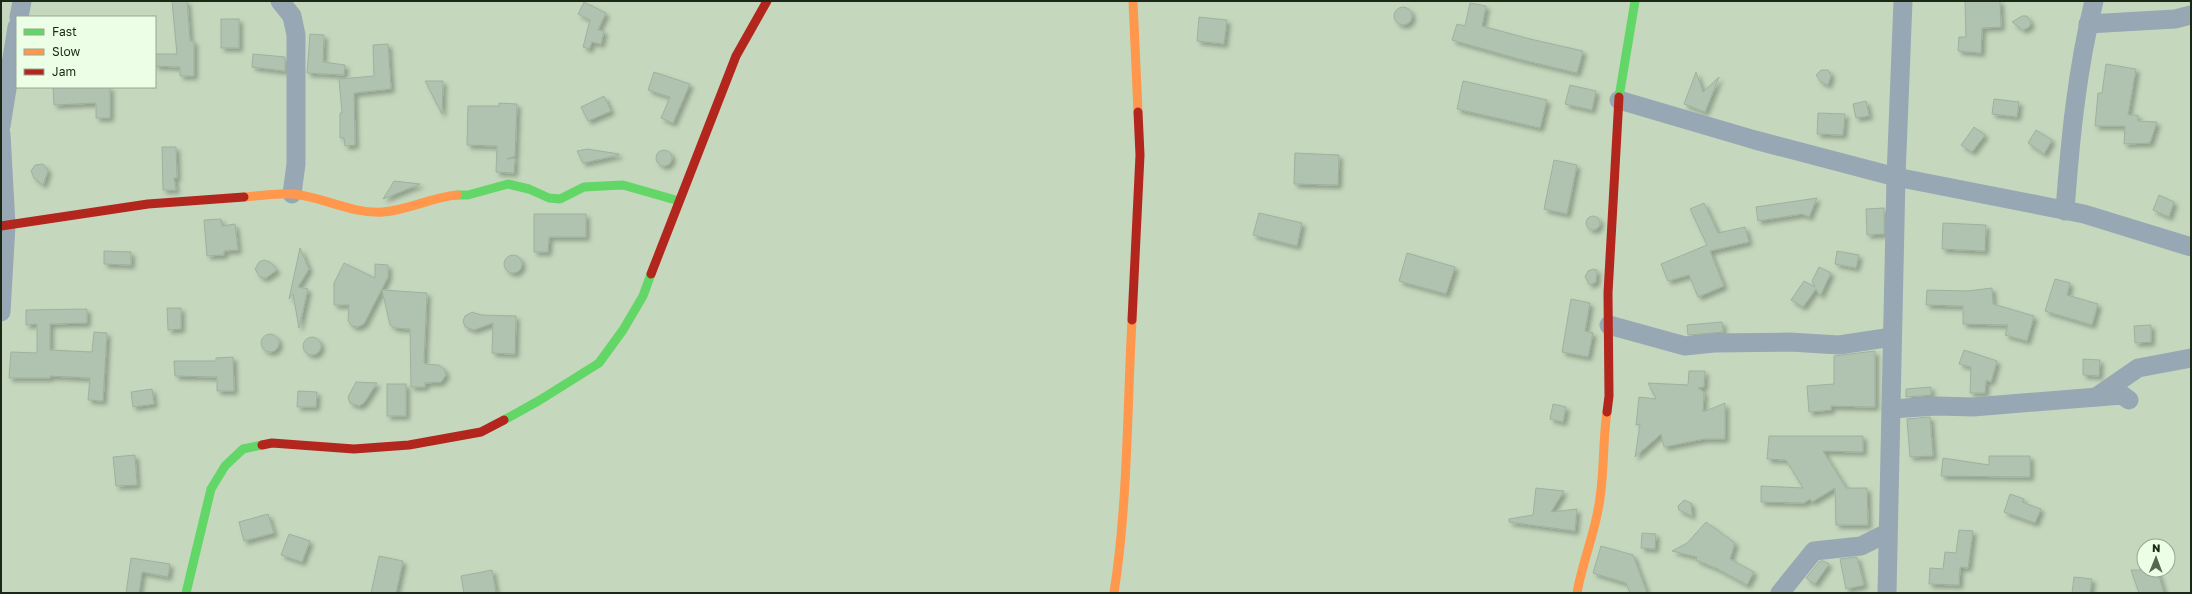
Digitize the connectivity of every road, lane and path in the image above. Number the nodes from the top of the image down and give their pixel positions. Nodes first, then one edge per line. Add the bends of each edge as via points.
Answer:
1 (22, 1) edge
2 (280, 1) edge
3 (767, 1) edge
4 (1133, 1) edge
5 (1635, 1) edge
6 (1903, 1) edge
7 (2094, 1) edge
8 (2191, 15) edge
9 (19, 16) edge
10 (2088, 24) junction
11 (16, 33) edge
12 (1619, 100) junction
13 (1, 126) edge
14 (1, 134) edge
15 (1896, 177) junction
16 (292, 194) junction
17 (679, 201) junction
18 (2066, 211) junction
19 (4, 225) edge
20 (2191, 247) edge
21 (1, 312) edge
22 (1609, 325) junction
23 (1892, 337) junction
24 (2191, 358) edge
25 (2094, 398) junction
26 (2129, 400) dead end
27 (1891, 409) junction
28 (1887, 533) junction
29 (186, 593) edge
30 (1114, 593) edge
31 (1576, 593) edge
32 (1780, 593) edge
33 (1887, 593) edge

1 - 9 street
2 - 16 street via 292,16 296,35 296,164
3 - 17 street via 736,56
4 - 30 street via 1140,155 1128,380 1127,466 1121,548
5 - 12 street
6 - 15 street
7 - 10 street
8 - 10 street via 2175,19
10 - 18 street via 2068,164
11 - 13 street
12 - 15 street via 1755,140
12 - 22 street via 1608,293
14 - 19 street
15 - 18 street
15 - 23 street
16 - 17 street via 349,209 382,212 403,209 446,196 468,195 508,184 529,189 549,198 560,199 584,188 624,185
16 - 19 street via 148,204
17 - 29 street via 643,296 623,330 599,363 540,400 481,432 409,446 354,449 272,443 243,449 226,466 211,489
18 - 20 street via 2084,214
19 - 21 street
22 - 23 street via 1685,346 1790,342 1839,345
22 - 31 street via 1604,471 1598,511
23 - 27 street
24 - 25 street via 2138,368
25 - 26 street via 2122,395
25 - 27 street via 1973,407
27 - 28 street
28 - 32 street via 1861,546 1814,551
28 - 33 street

